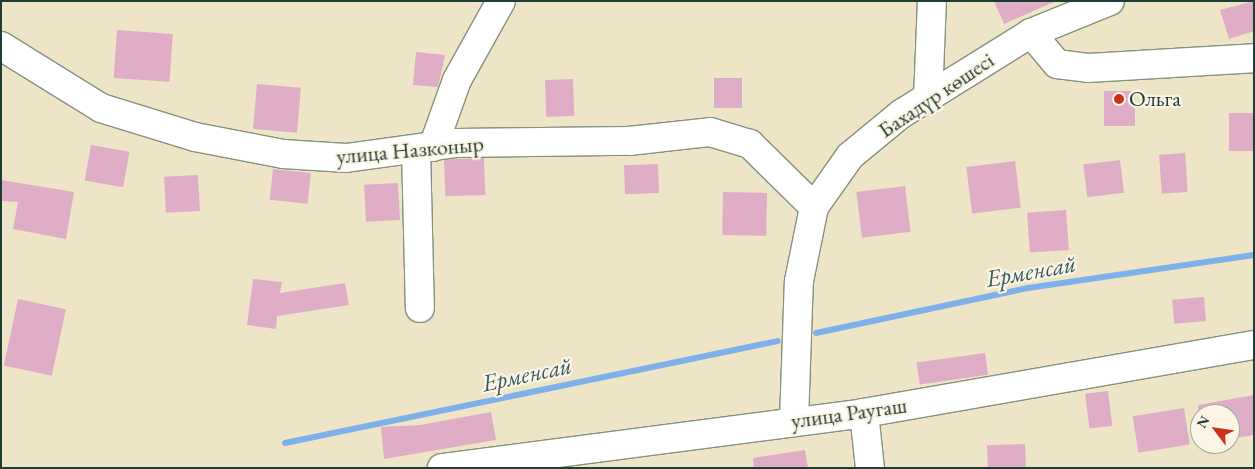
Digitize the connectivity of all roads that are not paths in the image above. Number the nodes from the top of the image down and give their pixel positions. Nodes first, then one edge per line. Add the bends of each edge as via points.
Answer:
1 (501, 1) edge
2 (932, 1) edge
3 (1110, 1) edge
4 (1031, 34) junction
5 (1, 46) edge
6 (1254, 58) edge
7 (928, 99) junction
8 (424, 148) junction
9 (814, 207) junction
10 (420, 308) dead end
11 (1254, 345) edge
12 (864, 412) junction
13 (794, 421) junction
14 (472, 465) edge
15 (442, 468) edge
16 (870, 468) edge

1 - 8 street
2 - 7 street
3 - 4 street, Бахадүр көшесі
4 - 6 street via 1057,64 1088,68
4 - 7 street, Бахадүр көшесі
5 - 8 street, улица Назконыр via 101,108 195,136 310,156 346,158
7 - 9 street, Бахадүр көшесі via 901,114 850,156
8 - 9 street, улица Назконыр via 629,141 710,132 750,144
8 - 10 street
9 - 13 street, Бахадүр көшесі via 799,281
11 - 12 street, улица Раугаш
12 - 13 street, улица Раугаш
12 - 16 street
13 - 14 street, улица Раугаш
14 - 15 street, улица Раугаш

